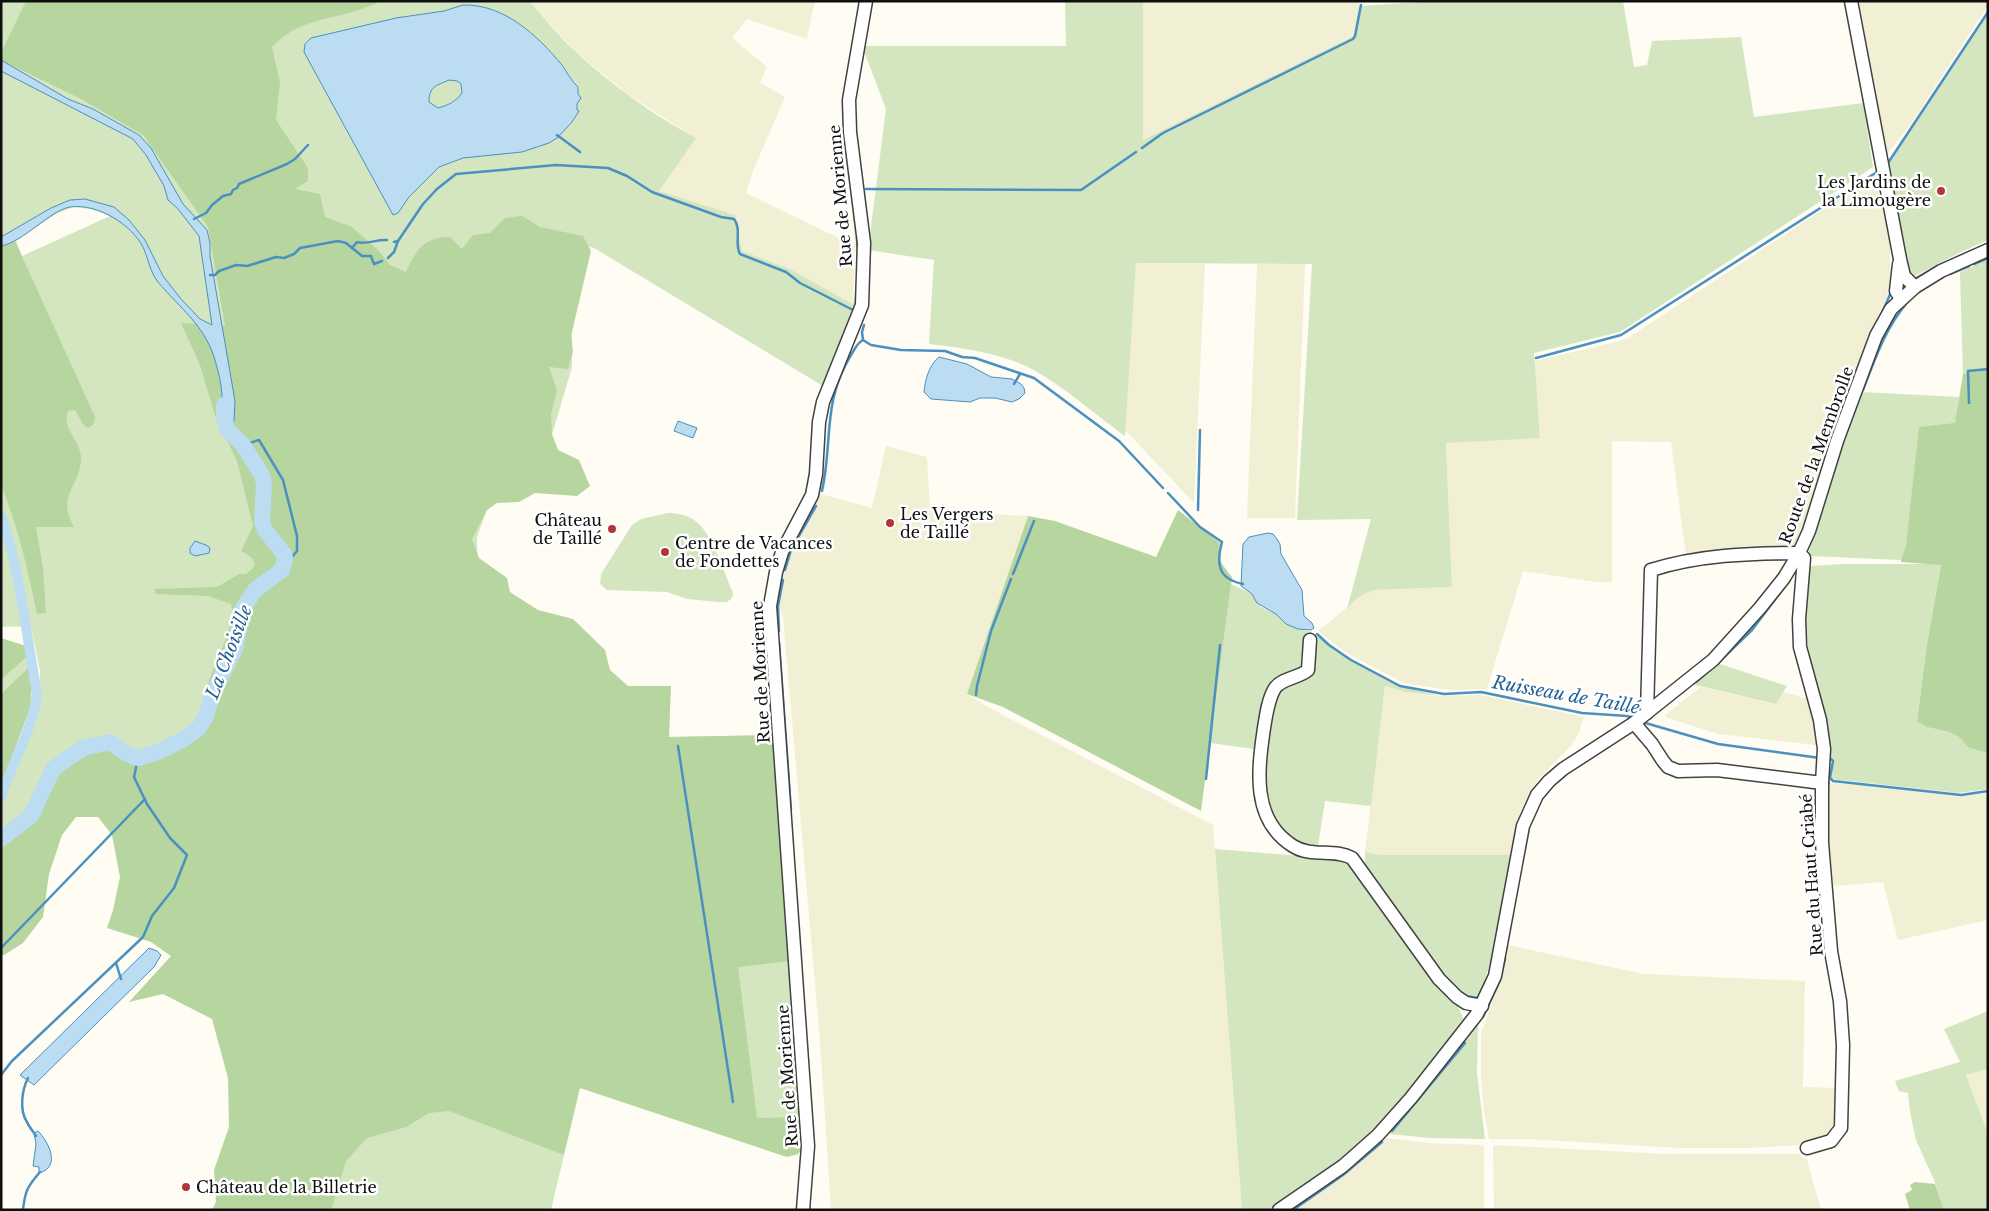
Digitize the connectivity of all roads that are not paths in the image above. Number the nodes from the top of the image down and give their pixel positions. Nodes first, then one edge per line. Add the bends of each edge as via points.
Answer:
1 (866, 1) edge
2 (1851, 1) edge
3 (1988, 250) edge
4 (1900, 259) junction
5 (1915, 287) junction
6 (1901, 299) junction
7 (1799, 553) junction
8 (1310, 640) dead end
9 (1639, 719) junction
10 (1822, 782) junction
11 (1482, 1006) junction
12 (1807, 1148) dead end
13 (803, 1210) edge
14 (1279, 1210) edge

1 - 13 street, Rue de Morienne via 849,100 864,244 862,305 823,402 812,494 782,552 770,606 808,1146
2 - 4 street
3 - 5 street, Route de la Membrolle via 1941,270
4 - 5 street via 1904,276
4 - 6 street via 1896,292
5 - 6 street, Route de la Membrolle
6 - 7 street, Route de la Membrolle via 1891,309 1876,336
7 - 9 street, Route de la Membrolle via 1784,578 1740,632 1713,660
7 - 9 street via 1678,561 1651,570 1646,704
7 - 10 street, Rue du Haut Criabé via 1804,558 1800,647 1820,720 1824,749
8 - 11 street via 1308,670 1277,685 1267,713 1259,779 1265,812 1274,828 1293,846 1312,853 1342,854 1352,858 1439,979 1466,1003
9 - 10 street via 1668,768
9 - 11 street, Route de la Membrolle via 1563,769 1543,788 1528,811 1495,976
10 - 12 street, Rue du Haut Criabé via 1822,843 1843,1045 1842,1121 1838,1133 1827,1143
11 - 14 street, Route de la Membrolle via 1378,1135 1344,1166

